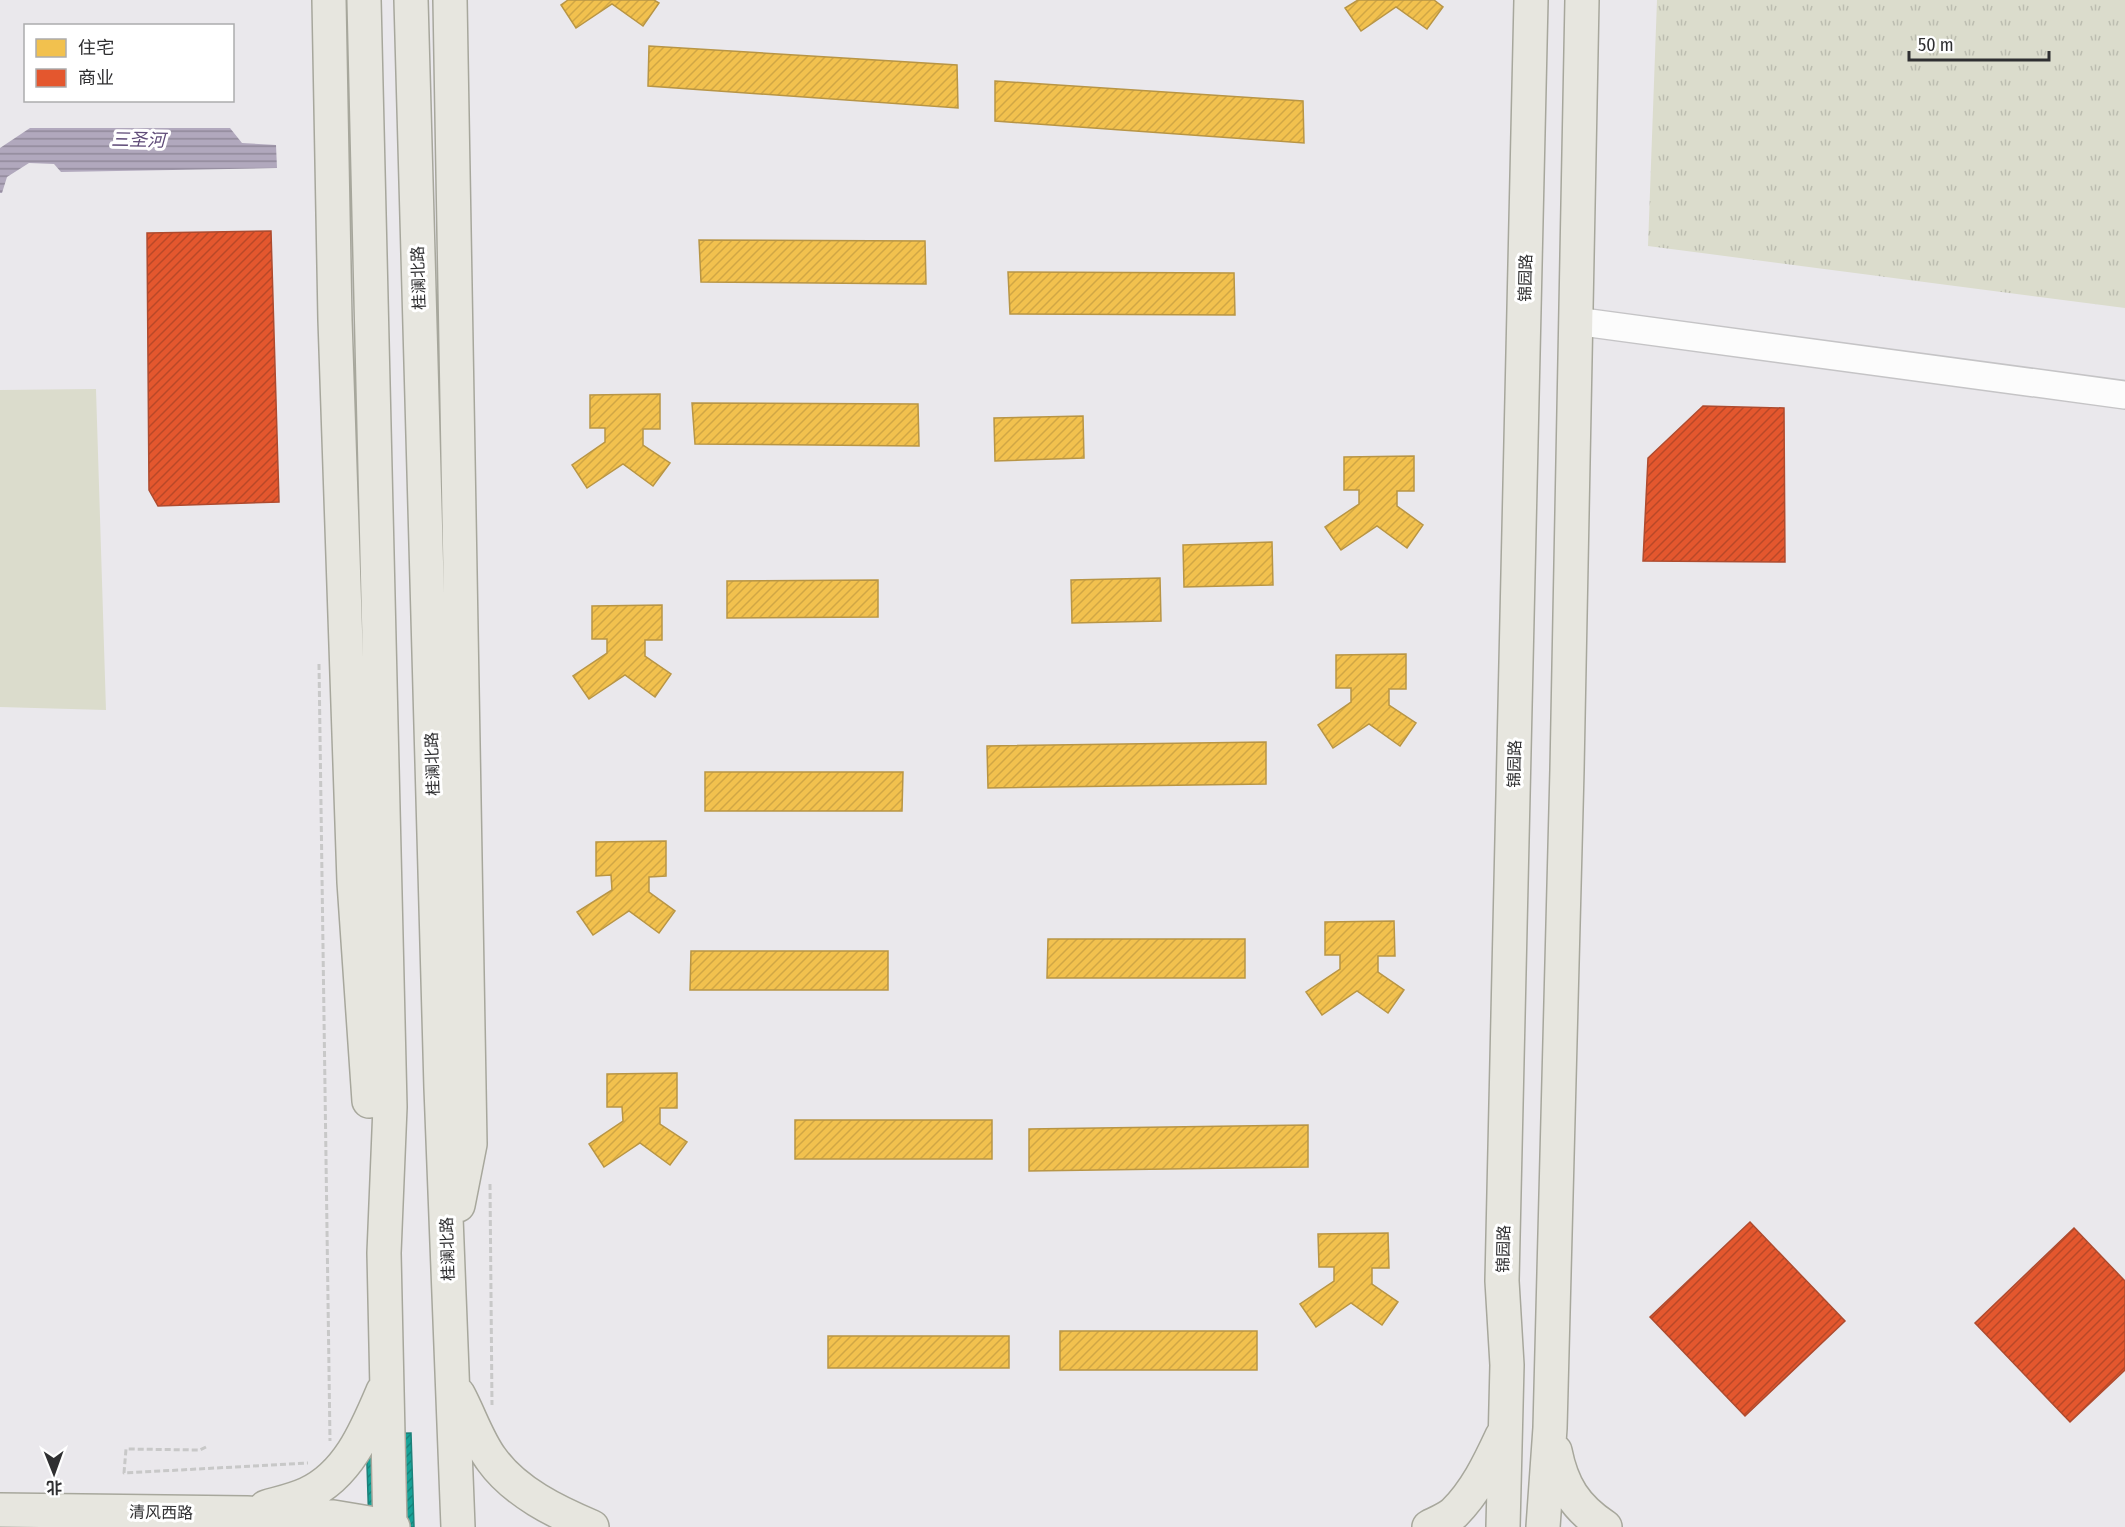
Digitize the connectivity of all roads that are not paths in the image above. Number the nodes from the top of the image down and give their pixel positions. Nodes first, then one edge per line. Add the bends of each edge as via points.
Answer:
1 (328, 0) edge
2 (364, 0) edge
3 (411, 0) edge
4 (450, 0) edge
5 (1531, 0) edge
6 (1582, 0) edge
7 (1575, 321) junction
8 (2125, 395) edge
9 (384, 1253) junction
10 (448, 1257) junction
11 (387, 1381) junction
12 (453, 1384) junction
13 (1506, 1426) junction
14 (1550, 1428) junction
15 (0, 1510) edge
16 (247, 1513) junction
17 (391, 1527) edge
18 (458, 1527) edge
19 (592, 1527) edge
20 (1429, 1527) edge
21 (1503, 1527) edge
22 (1543, 1527) edge
23 (1605, 1527) edge

1 - 9 main road via 354,882 373,1163
2 - 9 main road via 390,1107
3 - 10 main road, 桂澜北路
4 - 10 main road via 470,1144
5 - 13 main road, 锦园路 via 1502,1281
6 - 7 main road
7 - 8 street
7 - 14 main road
9 - 11 main road
10 - 12 main road, 桂澜北路
11 - 16 main road via 365,1432 330,1480 306,1494
11 - 17 main road
12 - 18 main road, 桂澜北路
12 - 19 main road via 491,1459 510,1481 564,1515
13 - 20 main road via 1476,1486 1452,1514
13 - 21 main road, 锦园路
14 - 22 main road
14 - 23 main road via 1558,1467 1568,1491 1586,1515
15 - 16 main road, 清风西路
16 - 17 main road, 清风西路 via 333,1517

